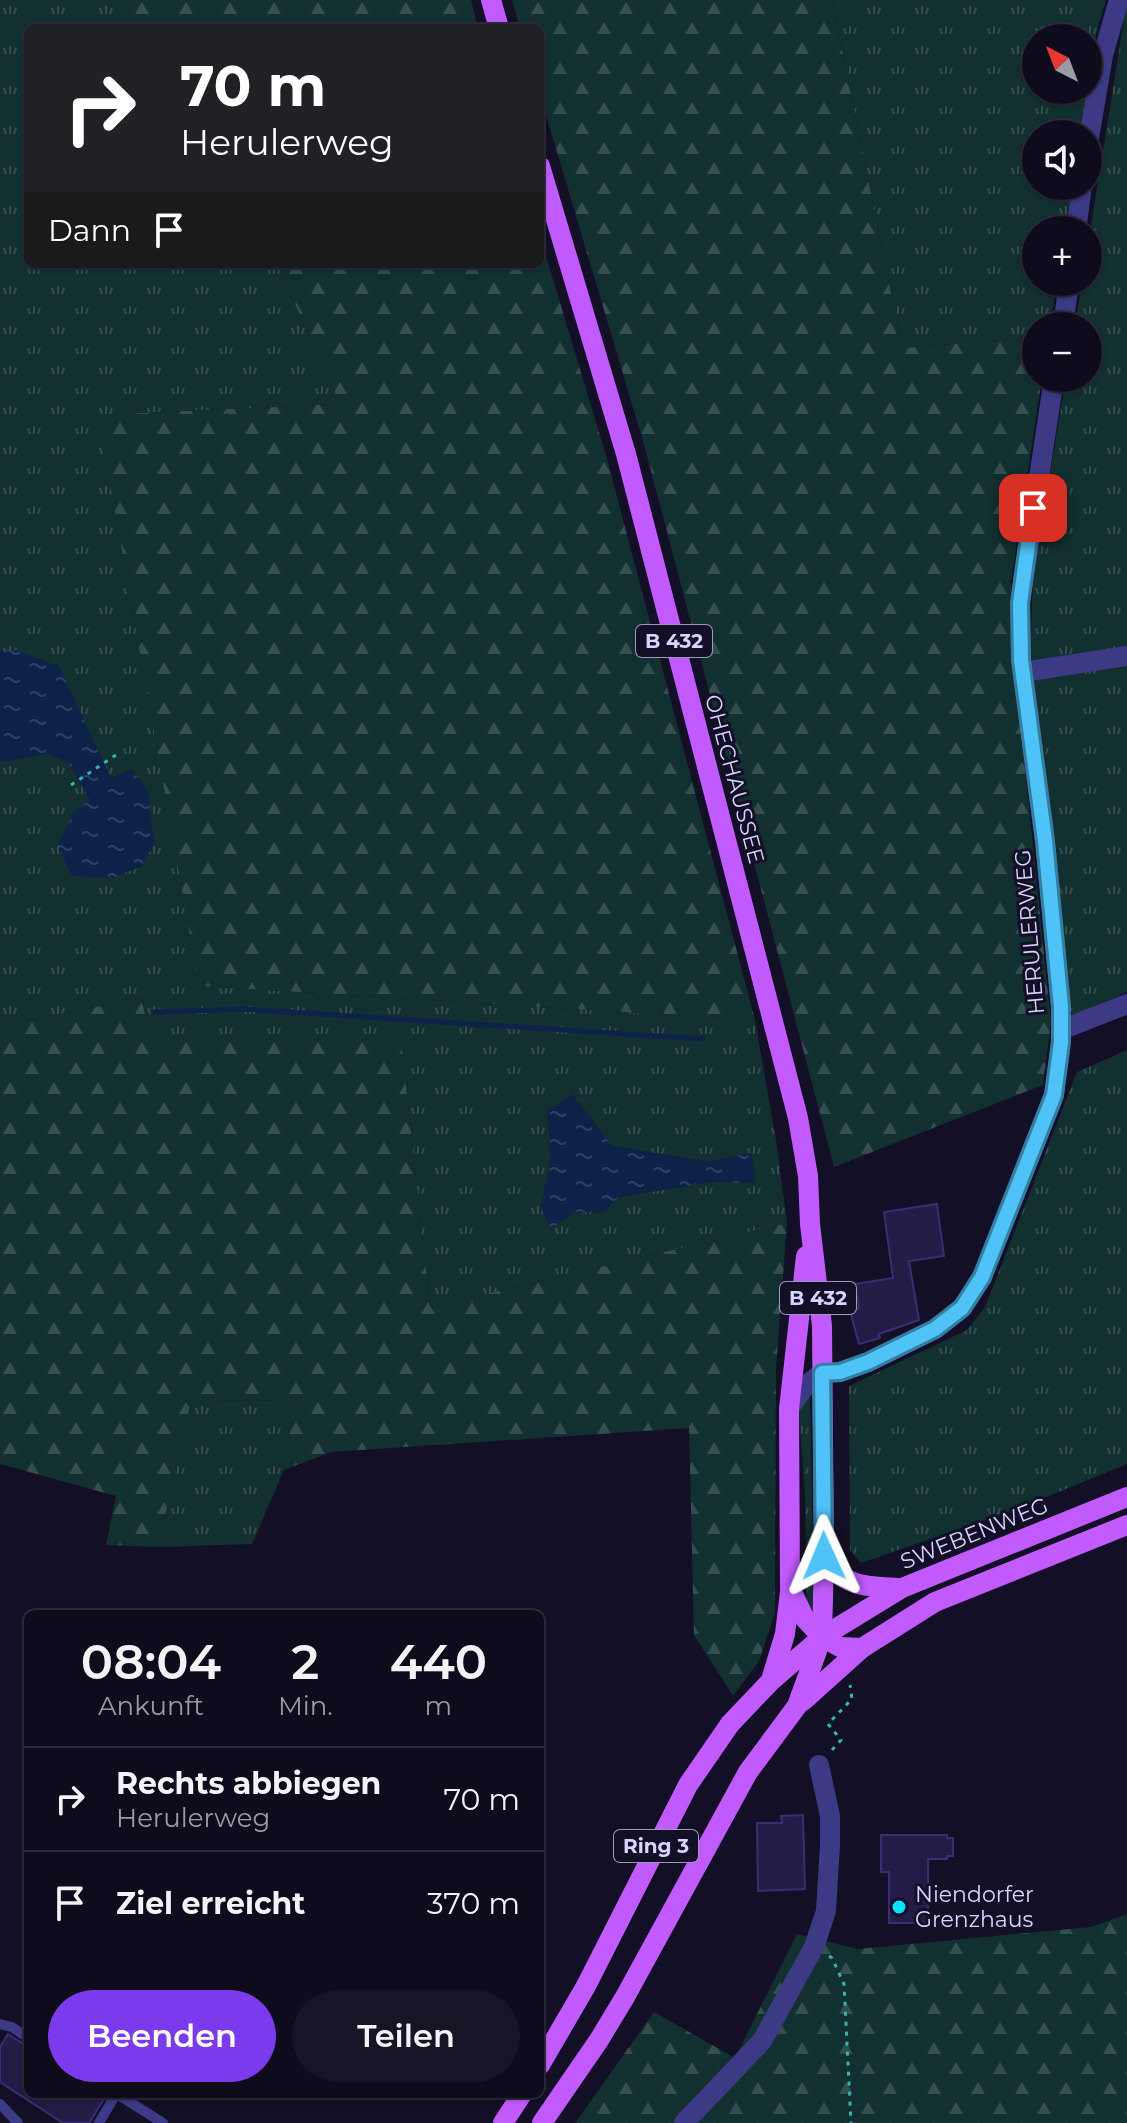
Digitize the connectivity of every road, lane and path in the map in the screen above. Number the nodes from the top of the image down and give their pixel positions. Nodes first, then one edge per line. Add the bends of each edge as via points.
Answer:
1 (491, 0) edge
2 (1119, 0) edge
3 (498, 24) edge
4 (1092, 120) edge
5 (544, 179) edge
6 (1052, 392) edge
7 (1127, 656) edge
8 (1023, 672) junction
9 (116, 755) dead end
10 (71, 785) dead end
11 (1127, 1004) edge
12 (1061, 1030) junction
13 (810, 1224) junction
14 (796, 1338) junction
15 (822, 1373) junction
16 (789, 1409) junction
17 (1127, 1497) edge
18 (1127, 1525) edge
19 (824, 1556) junction
20 (790, 1588) junction
21 (902, 1588) junction
22 (822, 1637) junction
23 (862, 1648) junction
24 (770, 1682) junction
25 (850, 1685) dead end
26 (797, 1706) junction
27 (819, 1765) joint
28 (814, 1947) junction
29 (0, 2024) edge
30 (24, 2035) edge
31 (544, 2058) edge
32 (115, 2098) edge
33 (123, 2098) edge
34 (519, 2098) edge
35 (0, 2104) edge
36 (18, 2123) edge
37 (99, 2123) edge
38 (163, 2123) edge
39 (503, 2123) edge
40 (542, 2123) edge
41 (684, 2123) edge
42 (851, 2123) edge

1 - 3 main road
2 - 4 street
5 - 13 main road, OHECHAUSSEE / B 432 via 626,454 779,1043 806,1161
6 - 8 street, HERULERWEG via 1020,603
7 - 8 street
8 - 12 street, HERULERWEG via 1045,841
9 - 10 path
11 - 12 street
12 - 15 street, HERULERWEG via 1059,1067 1046,1119 971,1297 935,1329 855,1368
13 - 14 main road, B 432
13 - 15 main road, B 432
14 - 15 street via 805,1359
14 - 16 main road, B 432
15 - 16 street
15 - 19 main road, B 432
16 - 20 main road, B 432
17 - 21 main road, SWEBENWEG / Ring 3
18 - 23 main road, Ring 3 via 954,1593
19 - 21 main road via 851,1583
19 - 22 main road, B 432
20 - 22 main road via 805,1619
20 - 24 main road, B 432 via 785,1634
21 - 22 main road, SWEBENWEG / Ring 3
22 - 23 main road via 840,1647
22 - 24 main road, SWEBENWEG / Ring 3
22 - 26 main road, B 432
23 - 26 main road, Ring 3
24 - 31 main road, Ring 3 via 730,1724 688,1785
25 - 27 path via 852,1699 828,1724 841,1740
26 - 40 main road, Ring 3 via 748,1772 625,1997
27 - 28 street via 830,1845 826,1911
28 - 41 street via 762,2041
28 - 42 path via 832,1958 844,1984
29 - 30 lane
32 - 37 lane
33 - 38 lane
34 - 39 main road
35 - 36 lane

